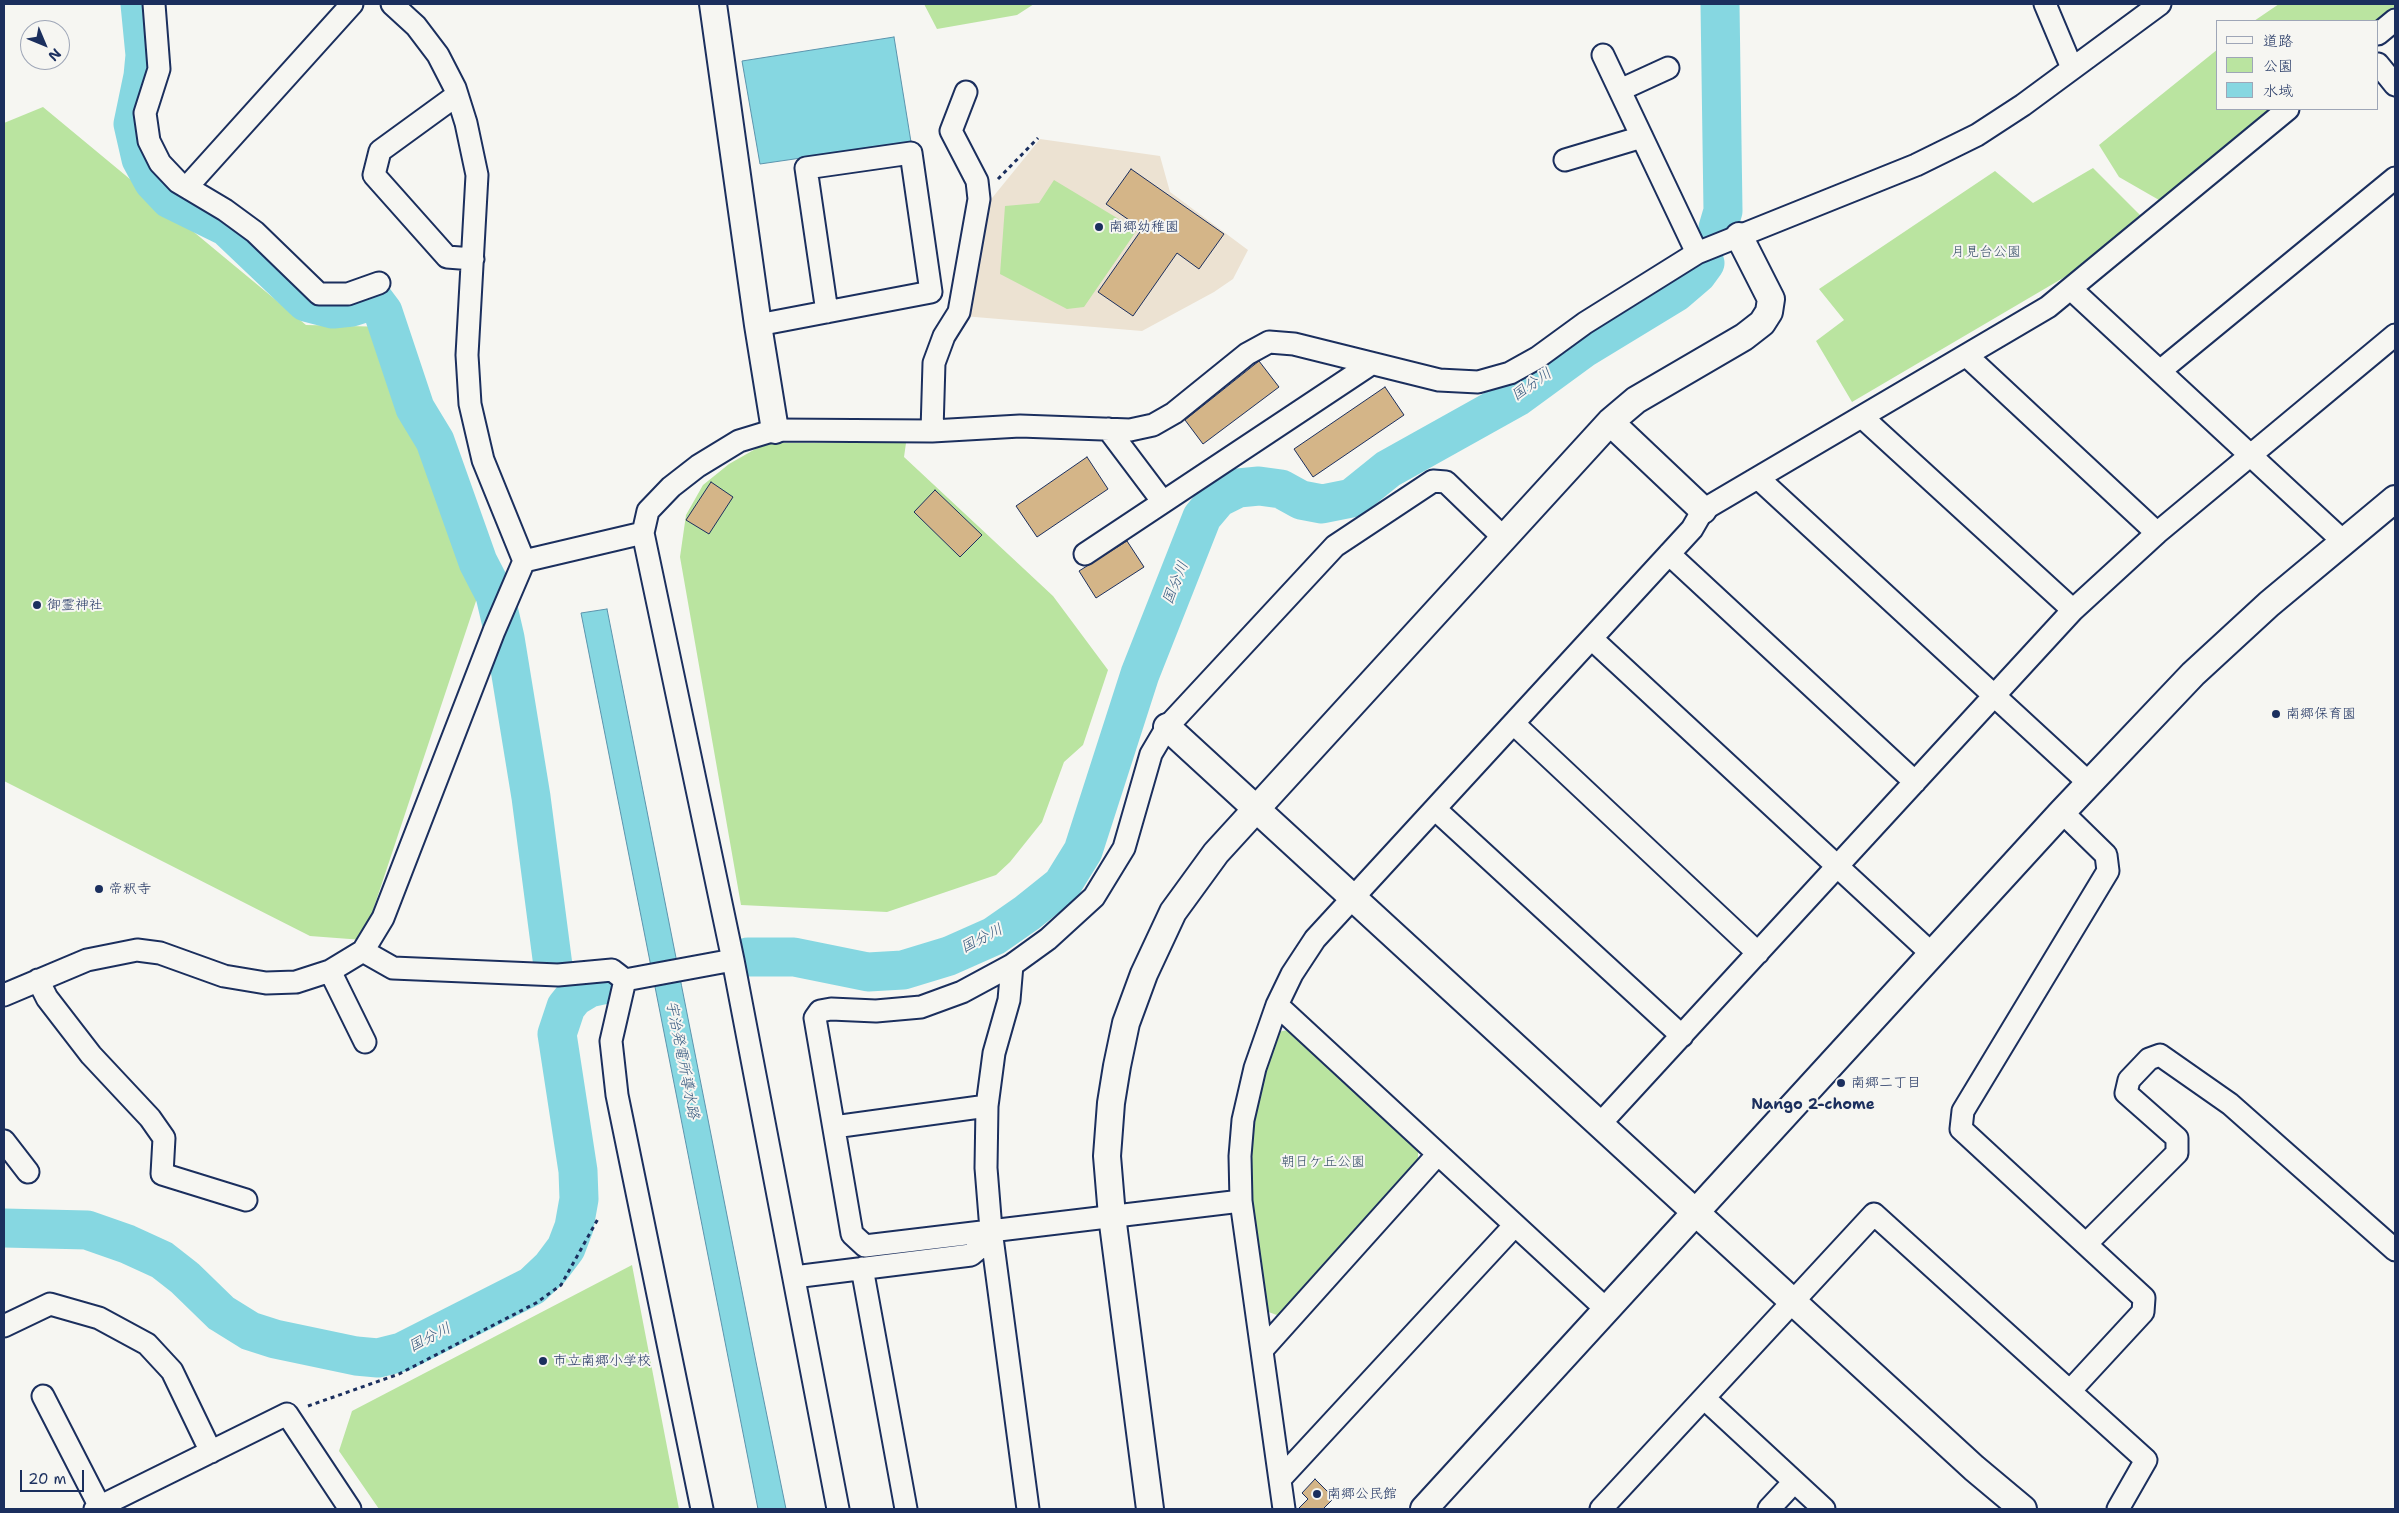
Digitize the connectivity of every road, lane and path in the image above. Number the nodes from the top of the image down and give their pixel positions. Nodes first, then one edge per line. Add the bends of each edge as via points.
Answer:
1 (154, 4) edge
2 (352, 4) edge
3 (392, 4) edge
4 (712, 4) edge
5 (2045, 4) edge
6 (2160, 4) edge
7 (2395, 20) edge
8 (2379, 33) edge
9 (1603, 55) dead end
10 (2379, 65) edge
11 (1668, 68) dead end
12 (2072, 68) junction
13 (2395, 85) edge
14 (1620, 90) junction
15 (966, 92) dead end
16 (457, 94) junction
17 (2287, 110) edge
18 (1642, 137) junction
19 (1038, 138) dead end
20 (1565, 160) dead end
21 (2395, 178) edge
22 (187, 187) junction
23 (979, 199) junction
24 (1739, 236) junction
25 (1697, 253) junction
26 (473, 259) junction
27 (380, 283) dead end
28 (2071, 289) junction
29 (827, 312) junction
30 (758, 325) junction
31 (2395, 335) edge
32 (1967, 356) junction
33 (1371, 364) junction
34 (2160, 371) junction
35 (1862, 417) junction
36 (1610, 422) junction
37 (1108, 429) junction
38 (775, 430) junction
39 (932, 431) junction
40 (2250, 455) junction
41 (1758, 478) junction
42 (2395, 499) edge
43 (1163, 502) junction
44 (1704, 510) junction
45 (643, 533) junction
46 (2157, 533) junction
47 (1504, 538) junction
48 (2344, 542) junction
49 (1085, 554) dead end
50 (1669, 554) junction
51 (524, 561) junction
52 (2072, 610) junction
53 (1592, 639) junction
54 (1994, 696) junction
55 (1514, 724) junction
56 (1166, 726) junction
57 (1915, 782) junction
58 (2089, 783) junction
59 (1256, 809) junction
60 (1435, 809) junction
61 (2062, 812) junction
62 (1837, 866) junction
63 (1352, 897) junction
64 (364, 951) junction
65 (1758, 953) junction
66 (1932, 954) junction
67 (733, 960) junction
68 (1012, 965) junction
69 (330, 971) junction
70 (38, 980) junction
71 (625, 980) junction
72 (4, 995) edge
73 (1277, 1006) junction
74 (1682, 1036) junction
75 (365, 1042) dead end
76 (987, 1106) junction
77 (1600, 1124) junction
78 (834, 1127) junction
79 (7, 1151) edge
80 (1438, 1154) junction
81 (28, 1172) dead end
82 (246, 1200) dead end
83 (1241, 1201) junction
84 (1696, 1212) junction
85 (1112, 1216) junction
86 (599, 1218) dead end
87 (1515, 1225) junction
88 (991, 1230) junction
89 (2086, 1244) junction
90 (2395, 1250) edge
91 (862, 1268) junction
92 (794, 1277) junction
93 (1792, 1301) junction
94 (1606, 1310) junction
95 (4, 1326) edge
96 (1263, 1349) junction
97 (2070, 1391) junction
98 (43, 1396) dead end
99 (1704, 1398) junction
100 (287, 1414) junction
101 (211, 1452) junction
102 (1280, 1479) junction
103 (1794, 1482) junction
104 (98, 1508) edge
105 (350, 1509) edge
106 (702, 1509) edge
107 (838, 1509) edge
108 (906, 1509) edge
109 (1028, 1509) edge
110 (1150, 1509) edge
111 (1284, 1509) edge
112 (1424, 1509) edge
113 (1601, 1509) edge
114 (1769, 1509) edge
115 (1824, 1509) edge
116 (2023, 1509) edge
117 (2118, 1509) edge

1 - 22 street via 159,69 146,113 150,141 160,164
2 - 22 street
3 - 16 street via 416,26 438,55
4 - 30 street
5 - 12 street
6 - 12 street
7 - 8 street
9 - 14 street
10 - 13 street
11 - 14 street
12 - 24 street via 1978,135 1916,165
14 - 18 street
15 - 23 street via 950,131 977,181
16 - 26 street via 477,176
16 - 26 street via 380,151 374,175 447,257
17 - 28 street
18 - 20 street
18 - 25 street
19 - 23 path
21 - 34 street
22 - 27 street via 255,232 319,294 348,294
23 - 39 street via 959,312 944,336 934,363
24 - 25 street
24 - 36 street via 1771,299 1766,318 1744,336 1636,400
25 - 33 street via 1510,373 1478,382 1440,380
26 - 51 street via 467,355 470,404 483,460
28 - 32 street via 2048,307
28 - 34 street
29 - 29 street via 931,292 911,153 806,168
29 - 30 street
30 - 38 street
31 - 40 street
32 - 35 street
32 - 46 street
33 - 37 street via 1294,344 1269,342 1247,354 1174,413 1153,425 1130,430
33 - 43 street
34 - 40 street
35 - 41 street
35 - 52 street
36 - 44 street
36 - 47 street
37 - 39 street via 1020,426
37 - 43 street
38 - 39 street
38 - 45 street via 739,441 671,487 648,511
40 - 46 street
40 - 48 street
41 - 44 street
41 - 54 street
42 - 48 street
43 - 49 street
44 - 50 street
45 - 51 street
45 - 67 street
46 - 52 street
47 - 56 street via 1446,482 1433,481 1335,546
47 - 59 street
48 - 58 street via 2269,604 2193,674
50 - 53 street
50 - 57 street
51 - 64 street via 383,918
52 - 54 street
53 - 55 street
53 - 62 street
54 - 57 street
54 - 58 street
55 - 60 street
55 - 65 street
56 - 59 street
56 - 68 street via 1151,754 1124,848 1094,897 1048,939
57 - 62 street
58 - 61 street
59 - 63 street
59 - 85 street via 1216,853 1173,912 1129,1015 1111,1103 1107,1156
60 - 63 street
60 - 74 street
61 - 66 street
61 - 89 street via 2106,856 2108,871 1963,1111 1961,1128
62 - 65 street
62 - 66 street
63 - 73 street via 1315,939 1292,974
63 - 77 street
64 - 69 street
64 - 71 street via 393,968 558,975 612,970
65 - 74 street
66 - 84 street
67 - 71 street
67 - 92 street
68 - 76 street via 1009,1000 994,1053
68 - 78 street via 962,992 921,1007 876,1012 831,1009 820,1012 814,1018
69 - 70 street via 296,982 266,983 224,976 160,953 137,950 86,960
69 - 75 street
70 - 72 street
70 - 82 street via 47,998 90,1055 150,1118 164,1138 162,1174
71 - 106 street via 611,1041 617,1095
73 - 80 street
73 - 83 street via 1255,1068 1243,1120
74 - 77 street
76 - 78 street
76 - 88 street via 986,1168
77 - 84 street
78 - 88 street via 852,1234 865,1246
79 - 81 street
80 - 87 street
80 - 96 street
83 - 85 street
83 - 96 street
84 - 93 street
84 - 94 street
85 - 88 street
85 - 110 street
86 - 100 path via 561,1285 536,1303 399,1374
87 - 94 street
87 - 102 street
88 - 91 street via 983,1245 970,1254
88 - 109 street
89 - 90 street via 2177,1153 2177,1138 2126,1093 2129,1080 2149,1059 2160,1055 2230,1104
89 - 97 street via 2144,1298 2143,1312
91 - 92 street
91 - 108 street
92 - 107 street
93 - 97 street via 1874,1214
93 - 99 street
93 - 116 street
94 - 112 street
95 - 101 street via 50,1304 99,1318 147,1344 172,1371
96 - 102 street
97 - 117 street via 2146,1460
98 - 104 street
99 - 103 street
99 - 113 street
100 - 101 street
100 - 105 street
101 - 104 street
102 - 111 street
103 - 114 street
103 - 115 street

